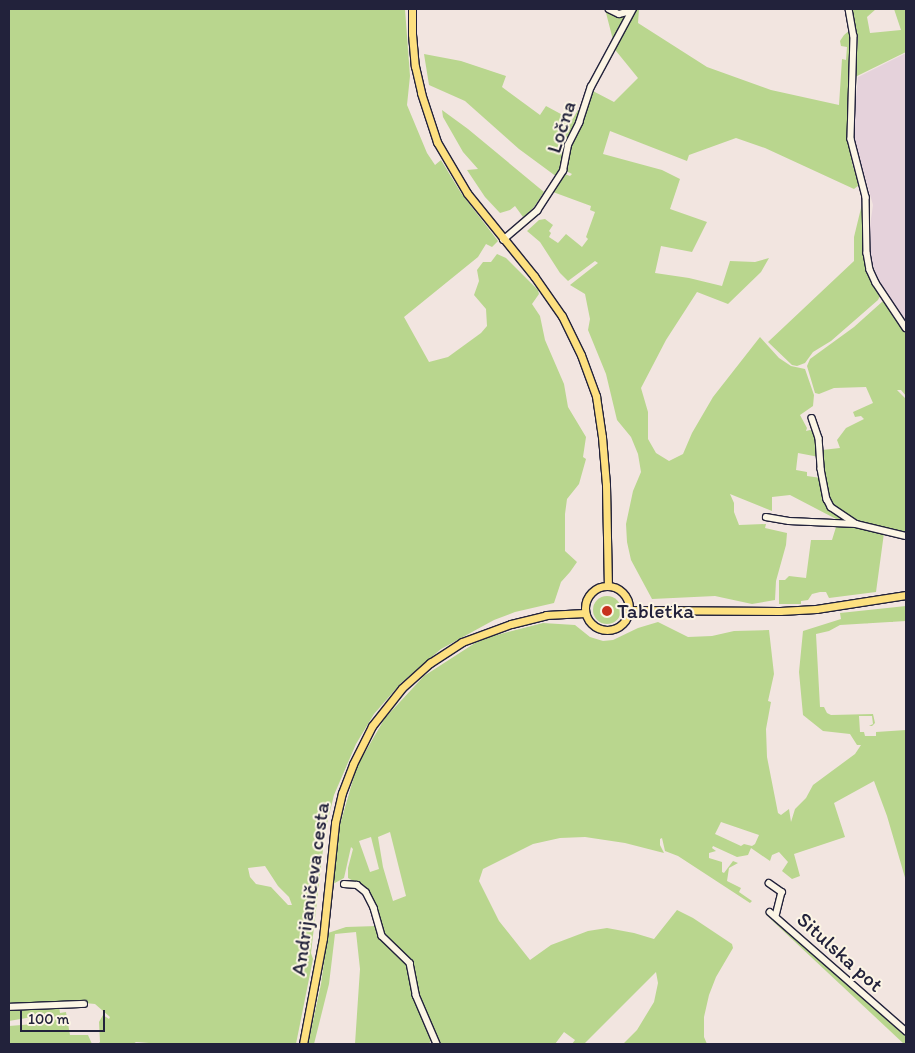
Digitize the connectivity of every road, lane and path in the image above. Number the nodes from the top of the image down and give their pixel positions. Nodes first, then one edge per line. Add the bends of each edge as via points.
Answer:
1 (412, 9) edge
2 (609, 9) edge
3 (849, 9) edge
4 (632, 10) edge
5 (503, 240) junction
6 (906, 328) edge
7 (812, 418) dead end
8 (766, 517) dead end
9 (856, 524) junction
10 (906, 536) edge
11 (608, 586) junction
12 (906, 595) edge
13 (629, 610) junction
14 (585, 613) junction
15 (769, 883) dead end
16 (344, 884) dead end
17 (770, 912) dead end
18 (776, 916) junction
19 (84, 1004) dead end
20 (9, 1007) edge
21 (906, 1031) edge
22 (436, 1043) edge
23 (303, 1044) edge

1 - 5 main road via 415,66 431,126 453,172
2 - 4 street, Ločna via 619,14
3 - 6 street via 854,36 851,139 867,203 866,238 870,270
4 - 5 street, Ločna via 591,87 568,145 563,171 537,211
5 - 11 main road via 562,316 596,396 606,485
7 - 9 street via 820,438 821,469 828,499 832,507
8 - 9 street
9 - 10 street
11 - 13 main road via 625,596
11 - 14 main road via 595,589 590,594
12 - 13 main road via 780,612
13 - 14 main road via 623,623 611,630 598,629
14 - 23 main road, Andrijaničeva cesta via 537,617 462,642 430,663 402,688 372,726 353,764 335,823 323,938
15 - 18 street, Situlska pot via 782,892
16 - 22 street via 357,885 366,892 382,936 410,963 416,995
17 - 18 street, Situlska pot
18 - 21 street, Situlska pot
19 - 20 street

